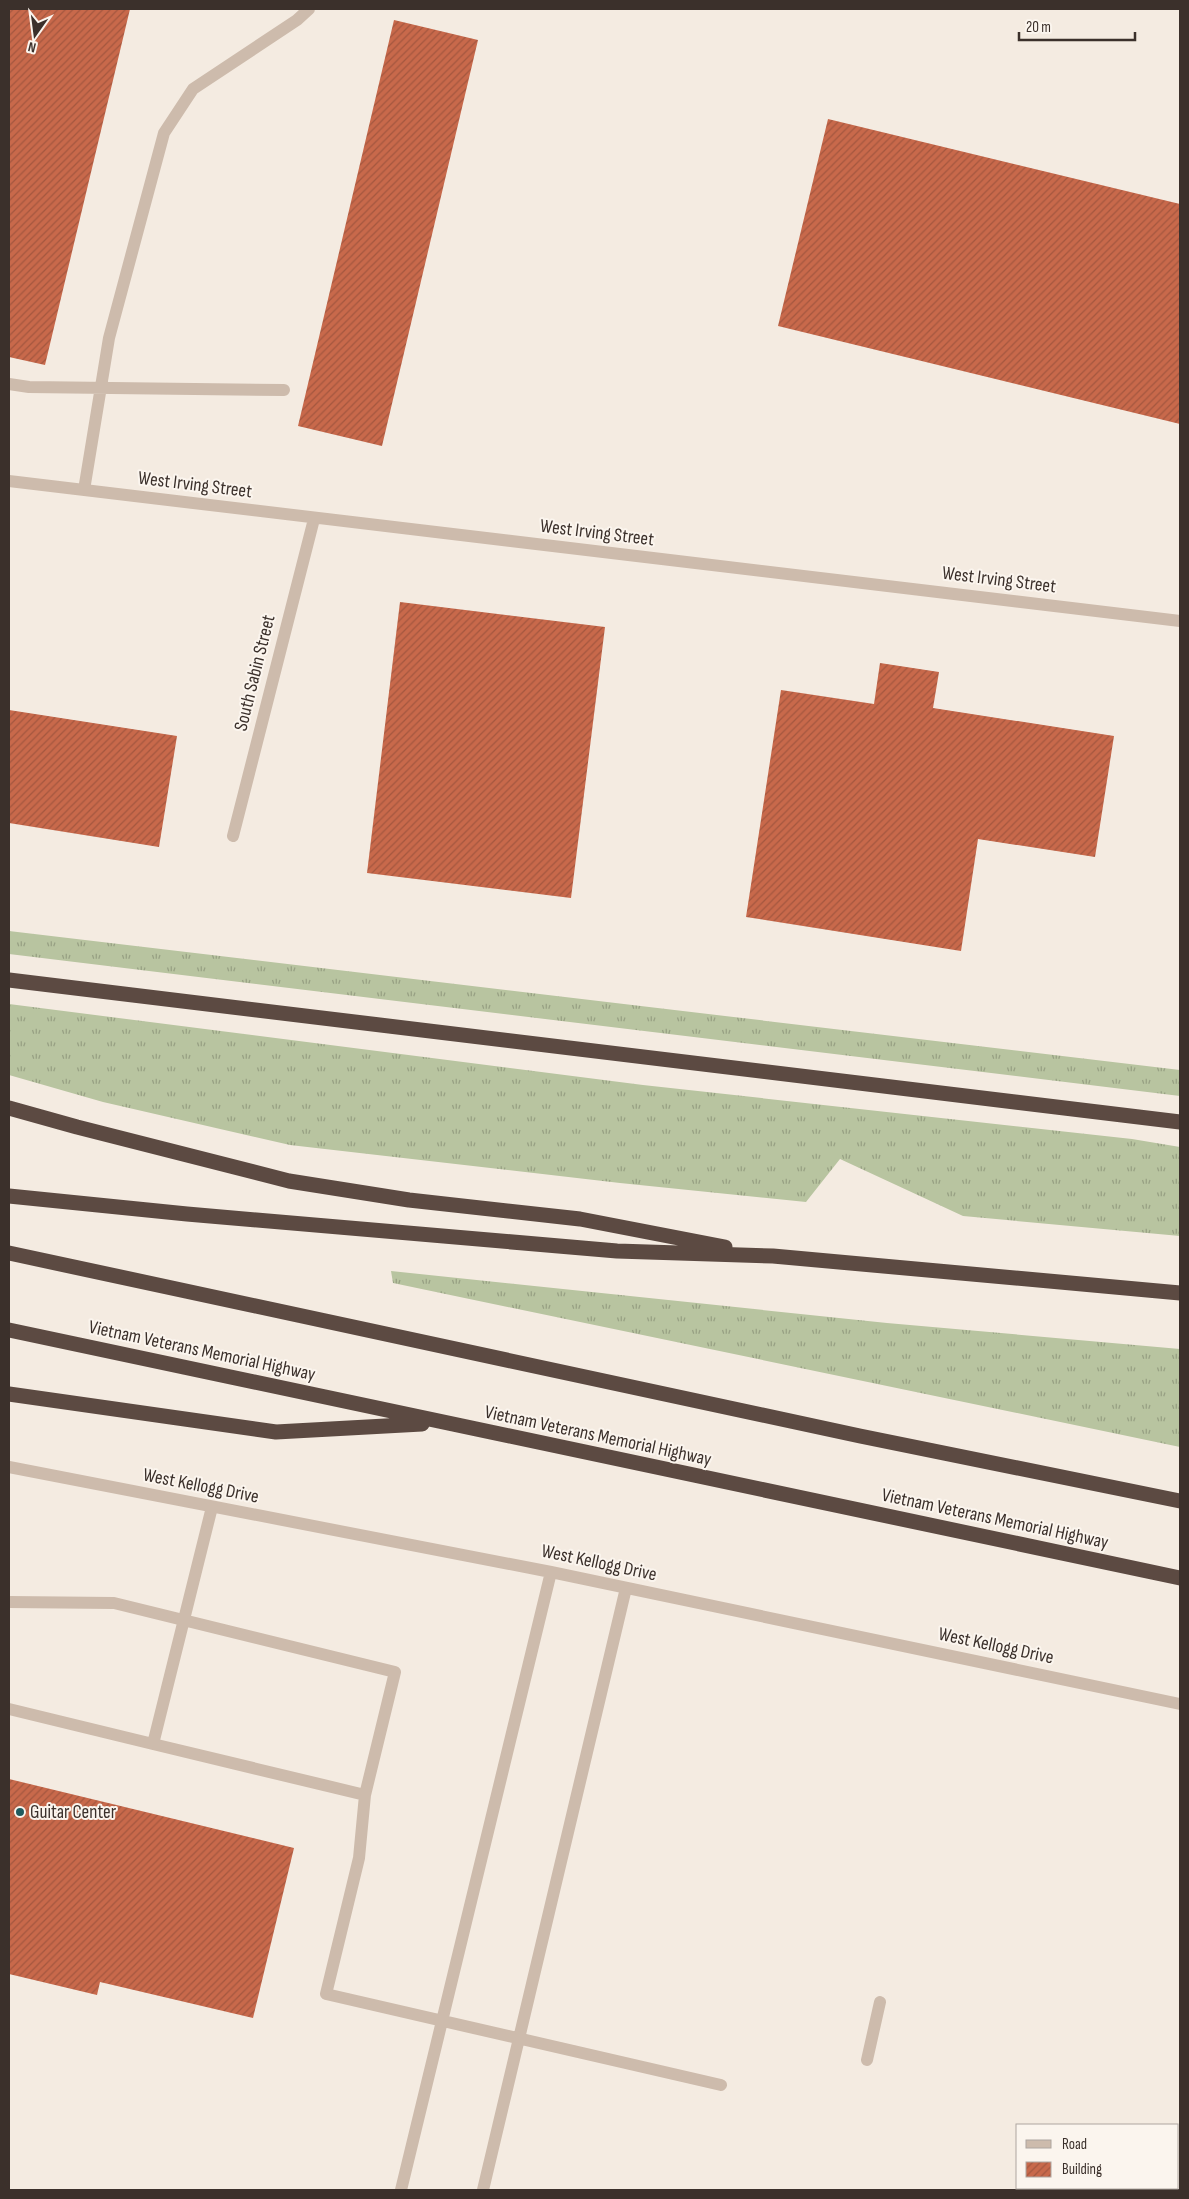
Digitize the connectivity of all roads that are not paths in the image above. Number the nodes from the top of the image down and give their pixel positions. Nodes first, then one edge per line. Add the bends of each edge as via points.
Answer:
1 (309, 9) edge
2 (9, 384) edge
3 (101, 388) junction
4 (284, 390) dead end
5 (9, 481) edge
6 (84, 490) junction
7 (314, 519) junction
8 (1180, 621) edge
9 (233, 836) dead end
10 (9, 980) edge
11 (9, 1108) edge
12 (1180, 1122) edge
13 (9, 1196) edge
14 (9, 1253) edge
15 (773, 1256) junction
16 (1180, 1293) edge
17 (9, 1330) edge
18 (9, 1394) edge
19 (442, 1423) junction
20 (9, 1467) edge
21 (1180, 1501) edge
22 (212, 1507) junction
23 (551, 1572) junction
24 (1180, 1578) edge
25 (626, 1588) junction
26 (9, 1602) edge
27 (184, 1621) junction
28 (1180, 1704) edge
29 (9, 1709) edge
30 (153, 1744) junction
31 (365, 1795) junction
32 (880, 2002) dead end
33 (442, 2020) junction
34 (518, 2037) junction
35 (867, 2060) dead end
36 (721, 2085) dead end
37 (401, 2190) edge
38 (483, 2190) edge

1 - 3 street via 193,88 164,133 109,338
2 - 3 street via 29,388
3 - 4 street
3 - 6 street
5 - 6 street, West Irving Street
6 - 7 street, West Irving Street
7 - 8 street, West Irving Street
7 - 9 street, South Sabin Street
10 - 12 highway
11 - 15 highway via 289,1181 409,1200 580,1219
13 - 15 highway via 587,1249
14 - 21 highway via 850,1434
15 - 16 highway
17 - 19 highway, Vietnam Veterans Memorial Highway
18 - 19 highway via 276,1432
19 - 24 highway, Vietnam Veterans Memorial Highway
20 - 22 street, West Kellogg Drive
22 - 23 street, West Kellogg Drive
22 - 27 street
23 - 25 street, West Kellogg Drive
23 - 33 street
25 - 28 street, West Kellogg Drive
25 - 34 street
26 - 27 street via 114,1604
27 - 30 street
27 - 31 street via 395,1672
29 - 30 street
30 - 31 street
31 - 33 street via 359,1858 326,1994
32 - 35 street
33 - 34 street
33 - 37 street
34 - 36 street
34 - 38 street

